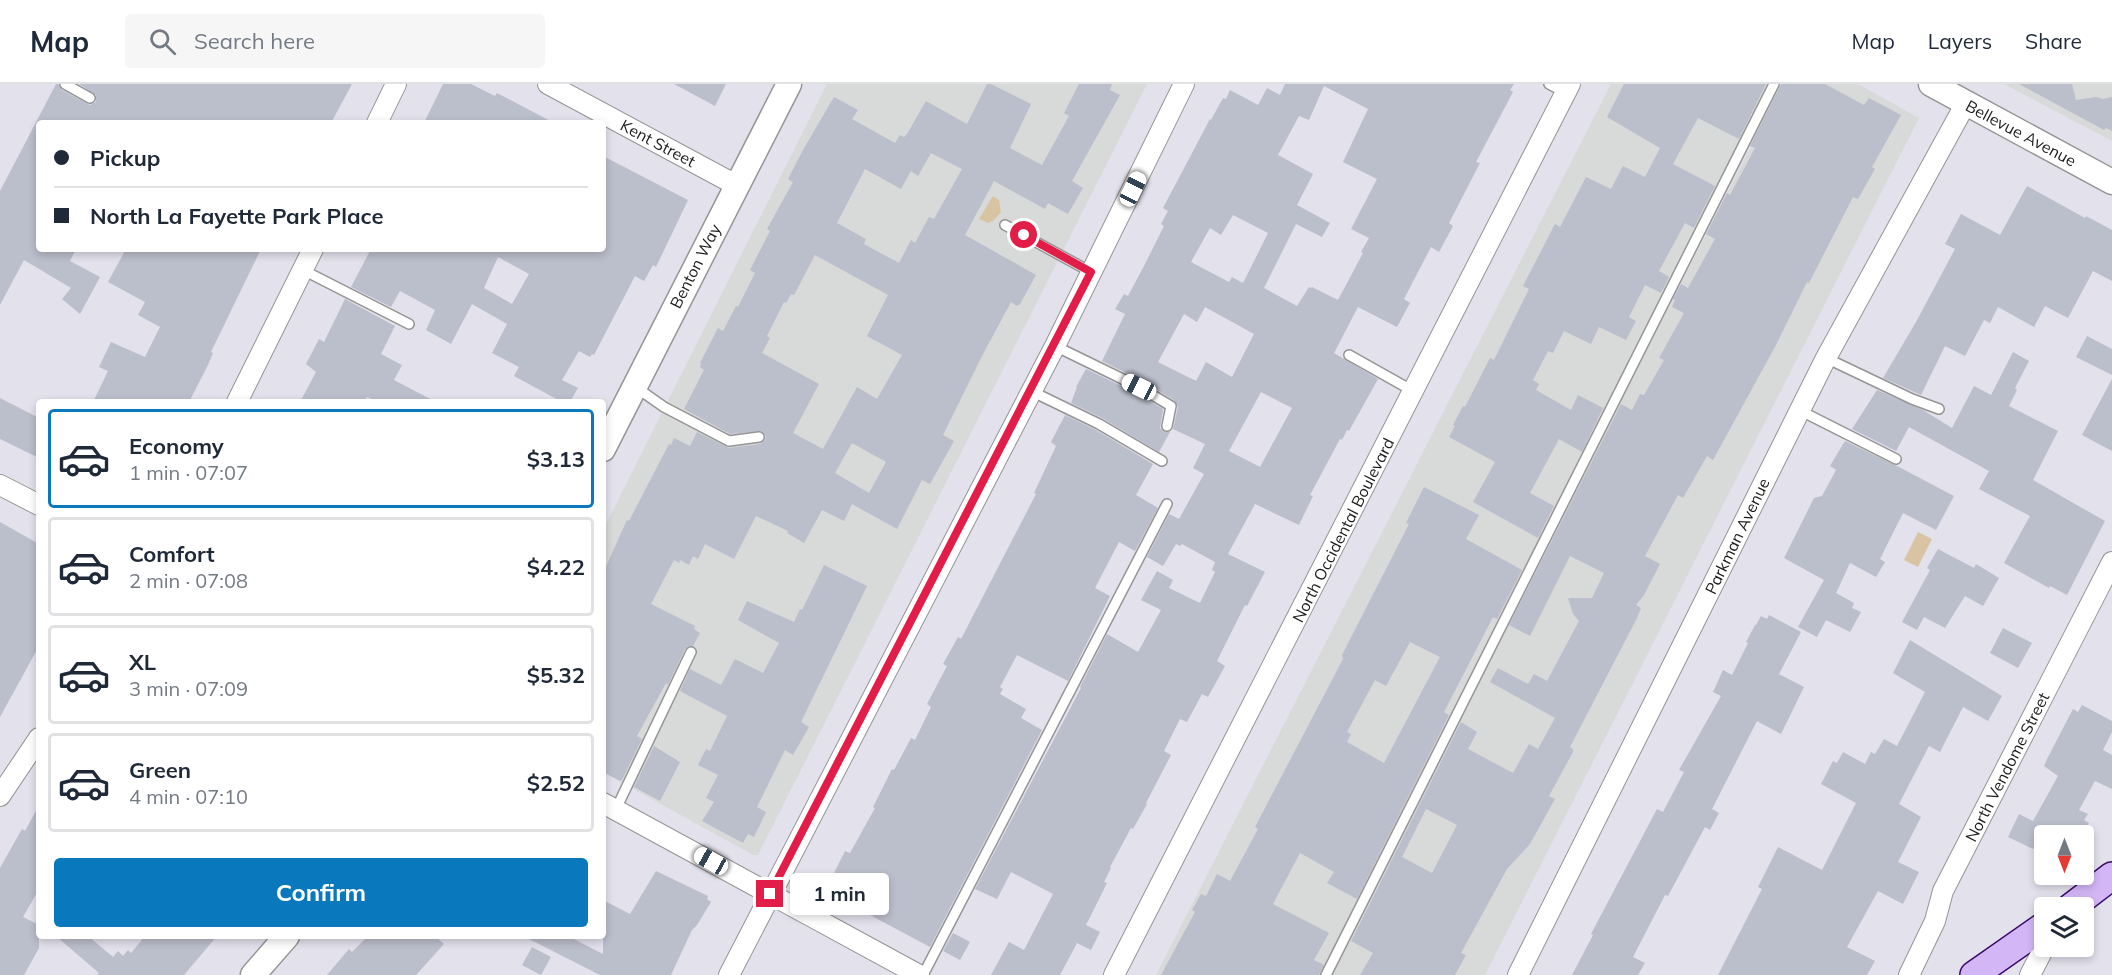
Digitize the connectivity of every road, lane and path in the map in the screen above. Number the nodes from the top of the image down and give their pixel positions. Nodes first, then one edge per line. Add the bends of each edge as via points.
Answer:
1 (65, 84) edge
2 (396, 84) edge
3 (548, 84) edge
4 (789, 84) edge
5 (1185, 84) edge
6 (1774, 84) edge
7 (1931, 84) edge
8 (1561, 87) edge
9 (90, 98) dead end
10 (1966, 103) junction
11 (378, 120) edge
12 (2112, 182) edge
13 (736, 185) junction
14 (1005, 225) dead end
15 (312, 252) edge
16 (303, 270) junction
17 (1091, 272) junction
18 (410, 324) dead end
19 (1055, 346) junction
20 (1349, 355) dead end
21 (1826, 358) junction
22 (634, 386) junction
23 (1413, 391) junction
24 (1031, 392) junction
25 (238, 399) edge
26 (1939, 409) dead end
27 (1799, 410) junction
28 (1167, 426) dead end
29 (759, 437) dead end
30 (606, 443) edge
31 (1896, 459) dead end
32 (1162, 461) dead end
33 (0, 485) edge
34 (36, 503) edge
35 (1167, 504) dead end
36 (2112, 562) edge
37 (691, 652) dead end
38 (36, 742) edge
39 (0, 796) edge
40 (610, 806) edge
41 (2112, 876) edge
42 (770, 894) junction
43 (2084, 897) edge
44 (2034, 933) edge
45 (283, 939) edge
46 (2039, 957) edge
47 (253, 975) edge
48 (729, 975) edge
49 (919, 975) edge
50 (923, 975) edge
51 (1114, 975) edge
52 (1326, 975) edge
53 (1518, 975) edge
54 (1909, 975) edge
55 (1974, 975) edge
56 (2030, 975) edge

1 - 9 lane
2 - 11 street
3 - 13 street, Kent Street
4 - 13 street, Benton Way
5 - 17 street
6 - 52 lane
7 - 10 street, Bellevue Avenue
8 - 23 street, North Occidental Boulevard
10 - 12 street, Bellevue Avenue
10 - 21 street, Parkman Avenue
13 - 22 street, Benton Way
14 - 17 lane
15 - 16 street
16 - 18 lane
16 - 25 street
17 - 19 street
19 - 24 street
19 - 28 lane via 1171,406
20 - 23 lane
21 - 26 lane
21 - 27 street, Parkman Avenue
22 - 29 lane via 664,407 729,441
22 - 30 street, Benton Way
23 - 51 street, North Occidental Boulevard
24 - 32 lane via 1099,424
24 - 42 street
27 - 31 lane
27 - 53 street, Parkman Avenue
33 - 34 street
35 - 50 lane
36 - 54 street, North Vendome Street via 1943,891 1935,921
37 - 40 lane
38 - 39 street
40 - 42 street
41 - 43 main road
42 - 48 street
42 - 49 street
44 - 55 main road
45 - 47 street
46 - 56 street

